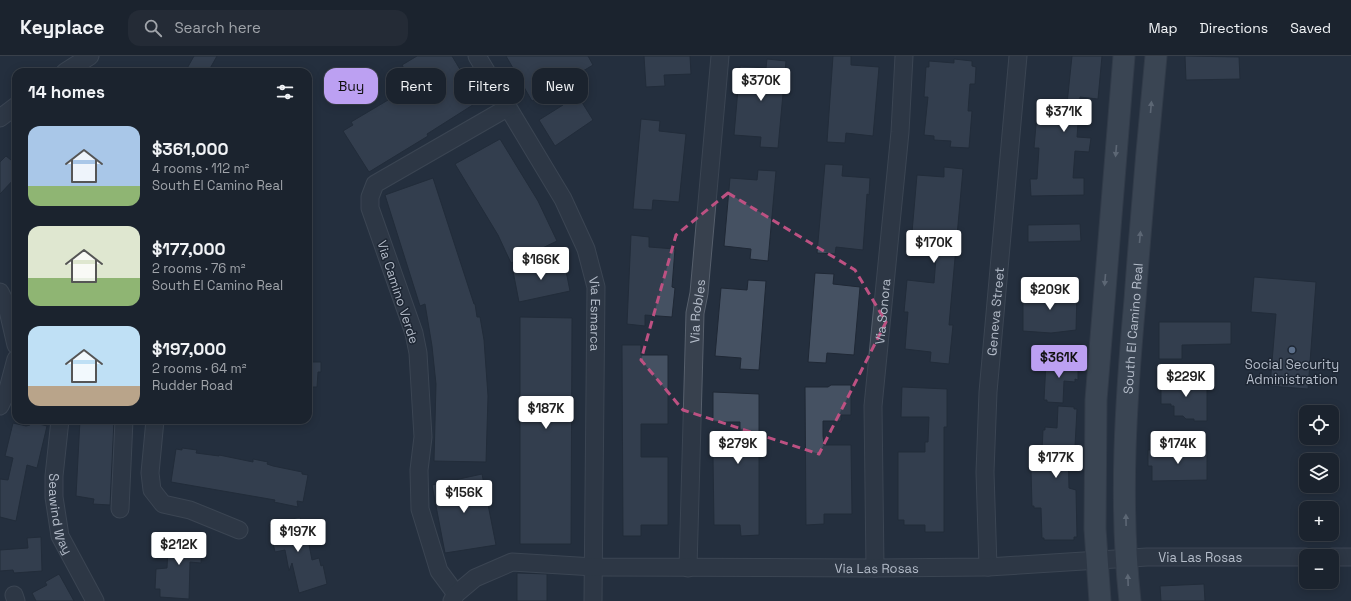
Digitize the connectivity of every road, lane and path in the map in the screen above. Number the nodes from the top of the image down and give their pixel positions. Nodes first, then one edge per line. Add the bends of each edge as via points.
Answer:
1 (90, 56) edge
2 (477, 56) edge
3 (720, 56) edge
4 (904, 56) edge
5 (1018, 56) edge
6 (1124, 56) edge
7 (1156, 56) edge
8 (70, 68) edge
9 (507, 108) junction
10 (12, 109) edge
11 (0, 118) edge
12 (0, 292) edge
13 (12, 328) edge
14 (12, 374) edge
15 (8, 389) edge
16 (0, 406) edge
17 (60, 424) edge
18 (124, 424) edge
19 (155, 424) edge
20 (120, 509) dead end
21 (239, 530) dead end
22 (1299, 557) edge
23 (1339, 557) edge
24 (1351, 557) edge
25 (1128, 559) junction
26 (1098, 561) junction
27 (988, 566) junction
28 (594, 567) junction
29 (688, 568) junction
30 (875, 568) junction
31 (454, 598) edge
32 (95, 601) edge
33 (594, 601) edge
34 (1100, 601) edge
35 (1130, 601) edge

1 - 8 street
2 - 9 street, Via Esmarca
3 - 29 street, Via Robles via 699,293 695,313
4 - 30 street, Via Sonora via 900,132 873,406
5 - 27 street, Geneva Street via 988,392 985,472
6 -> 26 main road via 1096,400 1095,529
25 -> 7 main road, South El Camino Real via 1126,469 1129,370
9 - 28 street, Via Esmarca via 563,199 586,249 596,288
9 - 31 street, Via Camino Verde via 375,184 370,197 370,208 414,333 418,353 423,437 419,470 420,509 439,571
10 - 11 street
12 - 13 street via 7,306
14 - 15 street
15 - 16 street
17 - 32 street, Seawind Way via 54,497 60,536
18 - 20 street
19 - 21 street via 150,473 152,490 163,504 190,510
22 - 25 street, Via Las Rosas
23 - 24 street
25 - 26 street, Via Las Rosas
35 -> 25 main road, South El Camino Real
26 - 27 street, Via Las Rosas
26 - 34 main road
27 - 30 street, Via Las Rosas
28 - 29 street, Via Las Rosas
28 - 31 street, Via Las Rosas via 512,562 475,578
28 - 33 street, Via Esmarca
29 - 30 street, Via Las Rosas

